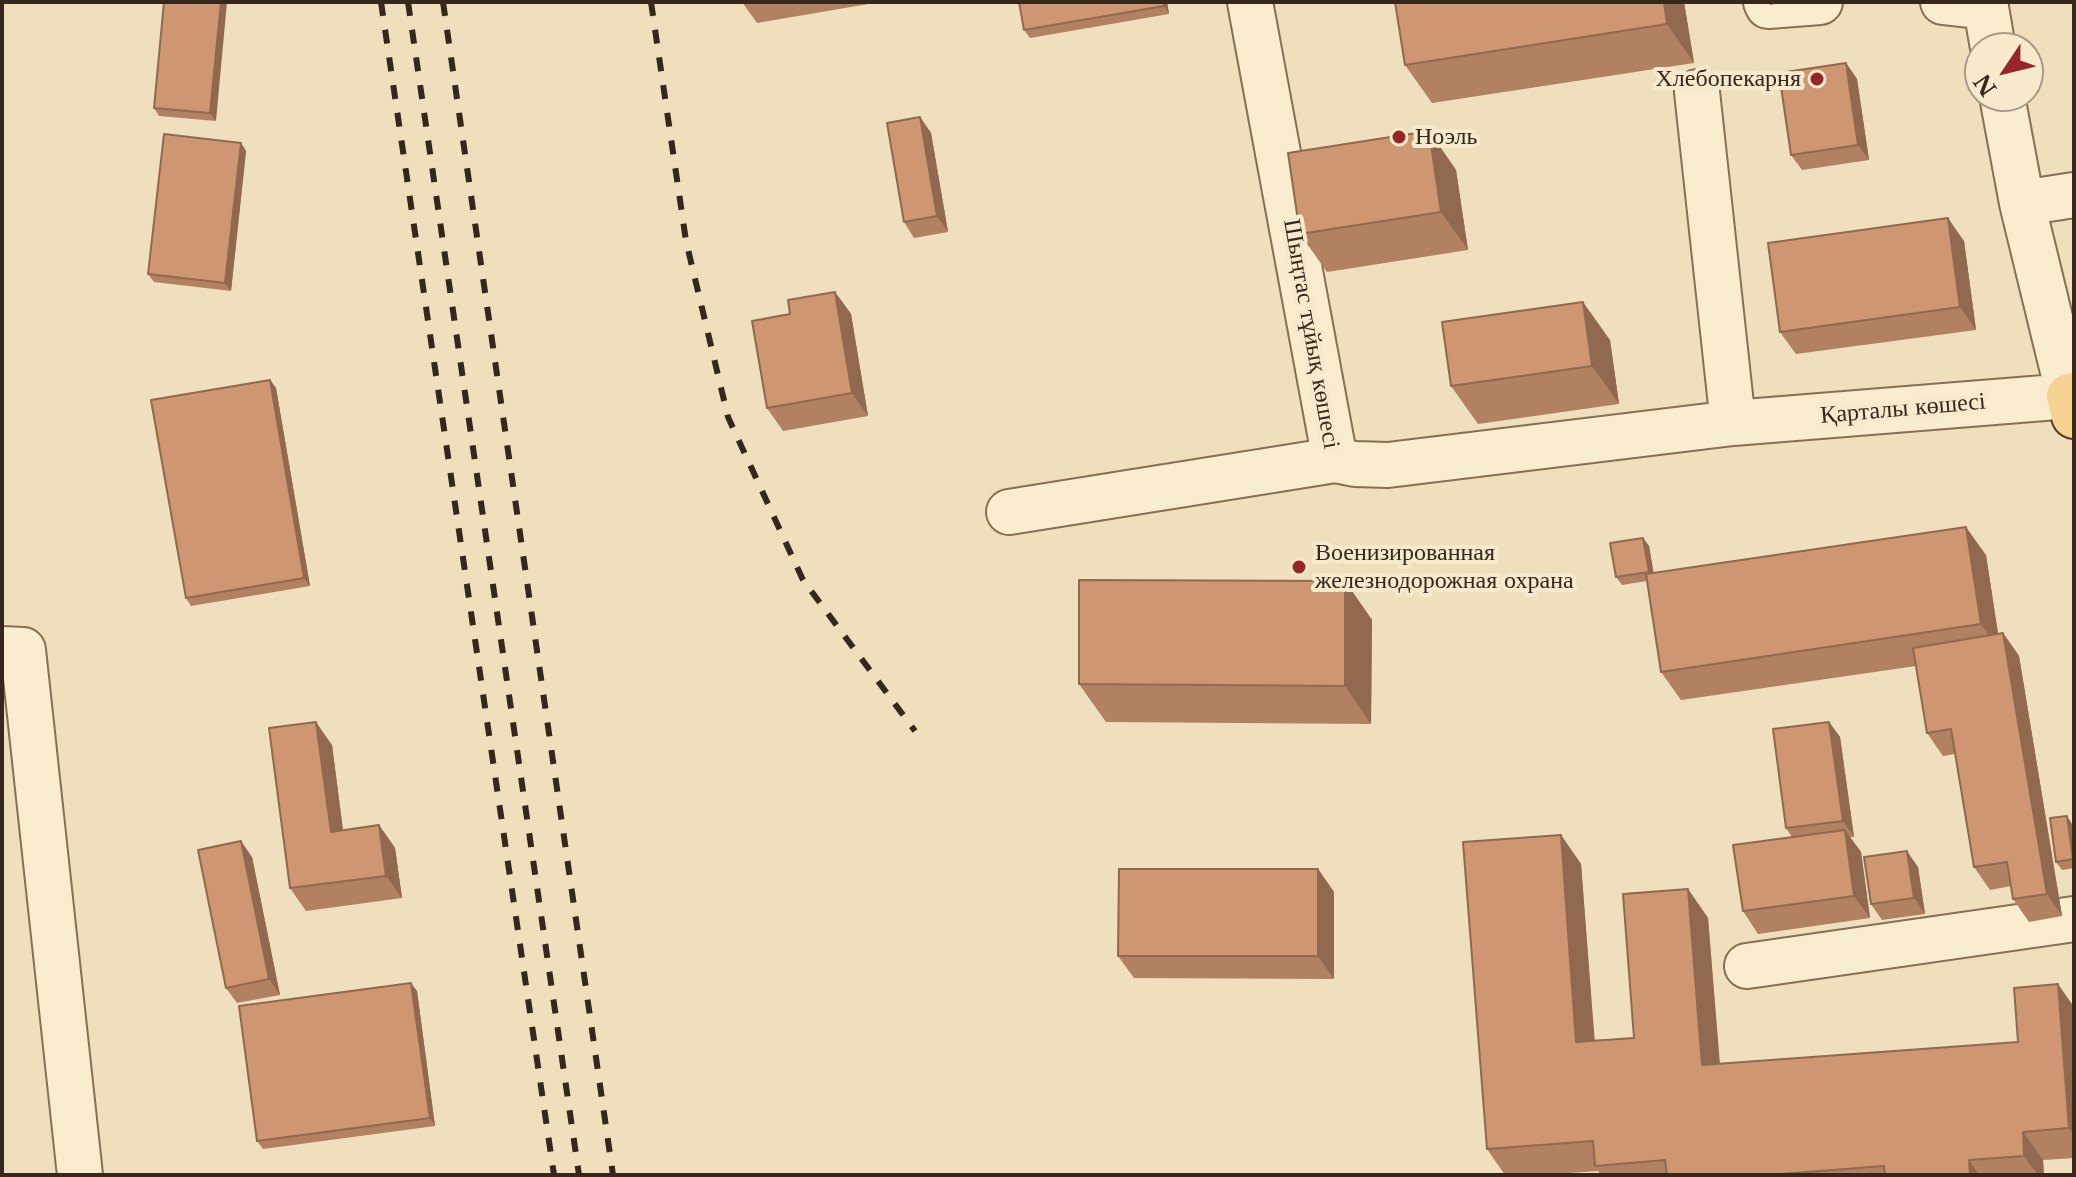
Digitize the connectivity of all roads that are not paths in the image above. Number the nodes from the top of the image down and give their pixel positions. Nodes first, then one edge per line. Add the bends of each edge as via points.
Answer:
1 (1250, 2) edge
2 (1766, 2) edge
3 (1820, 2) edge
4 (1943, 2) edge
5 (1988, 19) edge
6 (1697, 92) dead end
7 (2005, 112) edge
8 (2074, 195) edge
9 (2022, 203) junction
10 (2072, 402) edge
11 (1733, 423) junction
12 (1335, 460) junction
13 (1009, 512) dead end
14 (2, 649) edge
15 (2074, 919) edge
16 (1747, 966) dead end
17 (80, 1175) edge

1 - 12 street, Шыңтас тұйық көшесі
2 - 3 street
4 - 5 street
6 - 11 street
7 - 9 street
8 - 9 street
9 - 10 street
10 - 11 street, Қарталы көшесі
11 - 12 street, Шыңтас тұйық көшесі via 1388,465
12 - 13 street
14 - 17 street via 23,650
15 - 16 street

